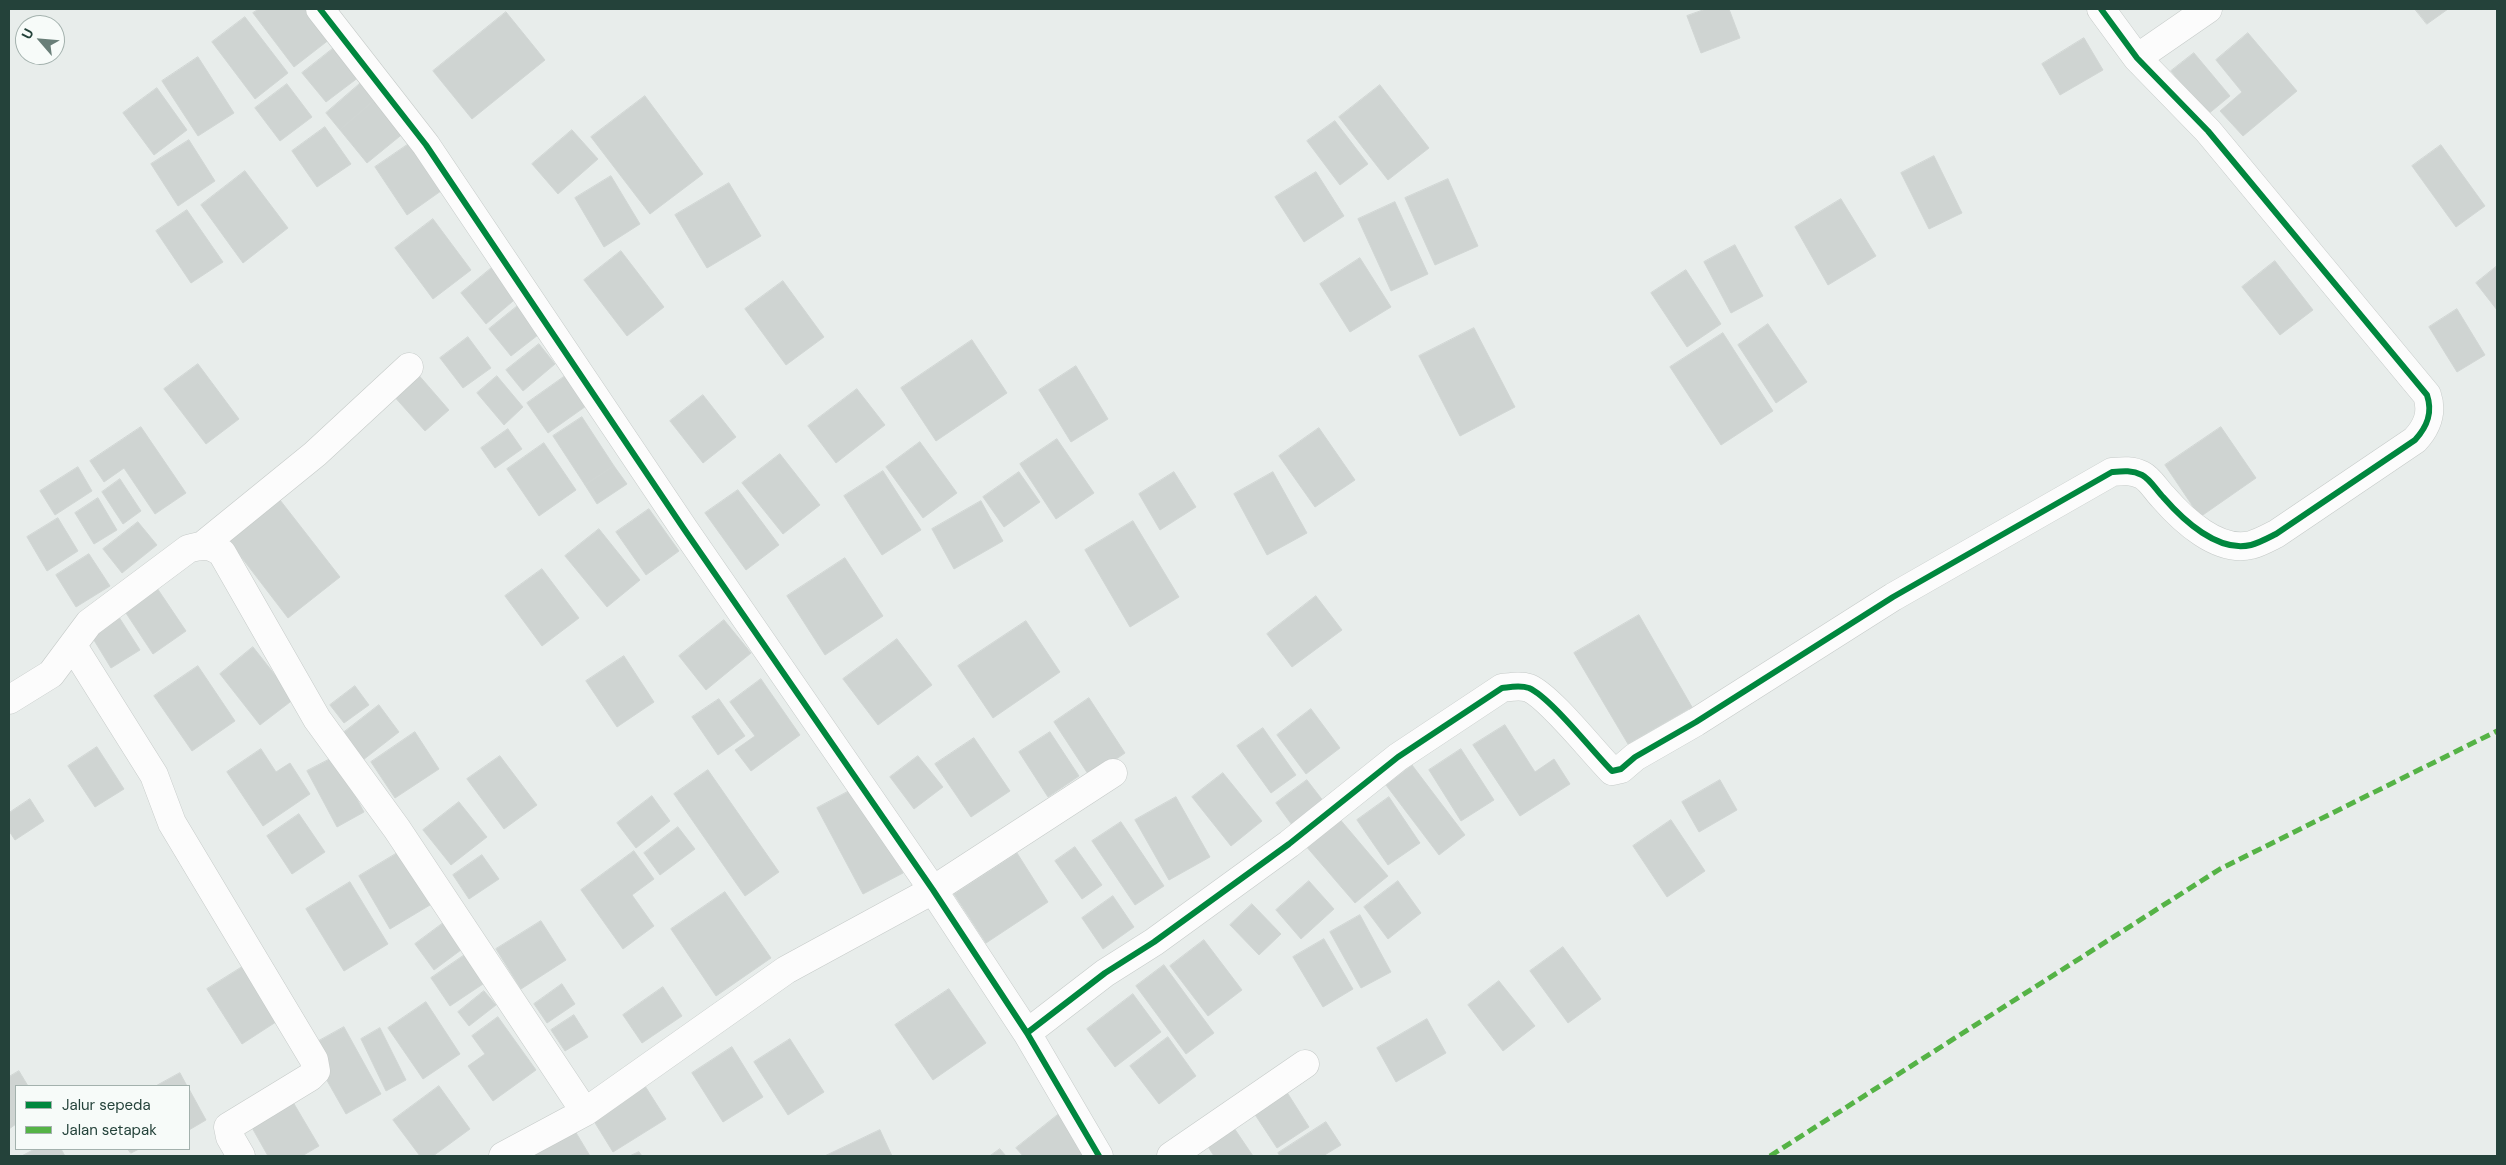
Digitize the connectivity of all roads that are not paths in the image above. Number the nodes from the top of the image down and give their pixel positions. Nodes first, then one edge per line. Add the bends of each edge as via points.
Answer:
1 (320, 9) edge
2 (2101, 9) edge
3 (2208, 9) edge
4 (2137, 58) junction
5 (409, 367) dead end
6 (203, 545) junction
7 (73, 646) junction
8 (9, 700) edge
9 (1113, 773) dead end
10 (933, 890) junction
11 (1028, 1033) junction
12 (1305, 1064) dead end
13 (585, 1112) junction
14 (241, 1156) edge
15 (502, 1156) edge
16 (1099, 1156) edge
17 (1171, 1156) edge

1 - 10 street via 426,145 678,521
2 - 4 street
3 - 4 street
4 - 11 street via 2208,131 2427,395 2431,407 2424,430 2415,440 2276,534 2252,545 2238,547 2223,544 2196,527 2165,500 2144,475 2128,470 2112,472 1893,597 1635,757 1621,769 1612,771 1544,698 1529,688 1502,688 1398,757 1289,844 1154,942 1105,973
5 - 6 street via 315,454
6 - 7 street via 188,549 89,623
6 - 13 street via 222,553 317,719 397,829
7 - 8 street via 51,674
7 - 14 street via 154,775 172,823 314,1060 316,1072 310,1077 228,1127
9 - 10 street
10 - 11 street
10 - 13 street via 786,970
11 - 16 street
12 - 17 street
13 - 15 street

